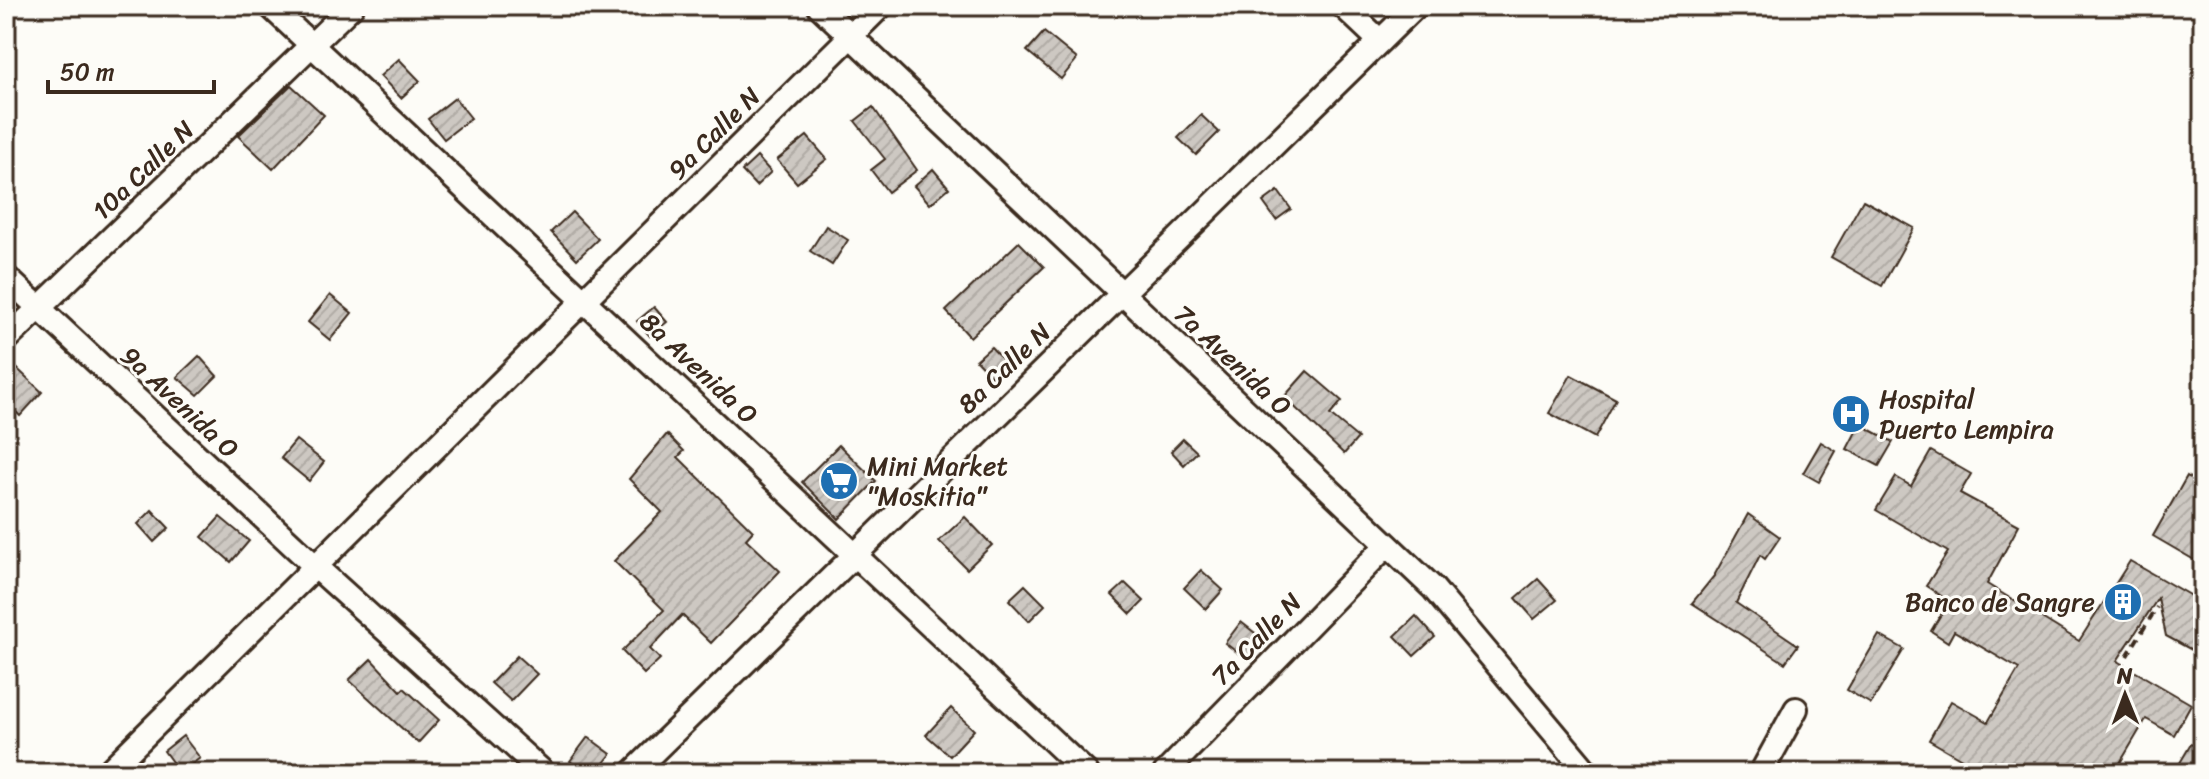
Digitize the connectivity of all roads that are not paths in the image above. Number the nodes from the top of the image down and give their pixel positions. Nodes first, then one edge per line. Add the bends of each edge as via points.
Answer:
1 (270, 6) edge
2 (352, 6) edge
3 (819, 6) edge
4 (881, 6) edge
5 (1343, 6) edge
6 (1416, 6) edge
7 (851, 35) junction
8 (1380, 41) junction
9 (313, 46) junction
10 (6, 277) edge
11 (1121, 293) junction
12 (587, 300) junction
13 (39, 308) junction
14 (6, 340) edge
15 (1387, 545) junction
16 (854, 553) junction
17 (316, 567) junction
18 (1796, 709) dead end
19 (107, 773) edge
20 (544, 773) edge
21 (632, 773) edge
22 (1087, 773) edge
23 (1165, 773) edge
24 (1588, 773) edge
25 (1761, 773) edge

1 - 9 street, 8a Avenida O
2 - 9 street, 10a Calle N
3 - 7 street, 7a Avenida O
4 - 7 street, 9a Calle N
5 - 8 street
6 - 8 street, 8a Calle N
7 - 11 street, 7a Avenida O
7 - 12 street, 9a Calle N
8 - 11 street, 8a Calle N
9 - 12 street, 8a Avenida O
9 - 13 street, 10a Calle N
10 - 13 street, 9a Avenida O
11 - 15 street, 7a Avenida O
11 - 16 street, 8a Calle N
12 - 16 street, 8a Avenida O
12 - 17 street
13 - 14 street, 10a Calle N
13 - 17 street, 9a Avenida O
15 - 23 street, 7a Calle N
15 - 24 street, 7a Avenida O via 1433,588
16 - 21 street, 8a Calle N
16 - 22 street, 8a Avenida O
17 - 19 street
17 - 20 street, 9a Avenida O
18 - 25 street

